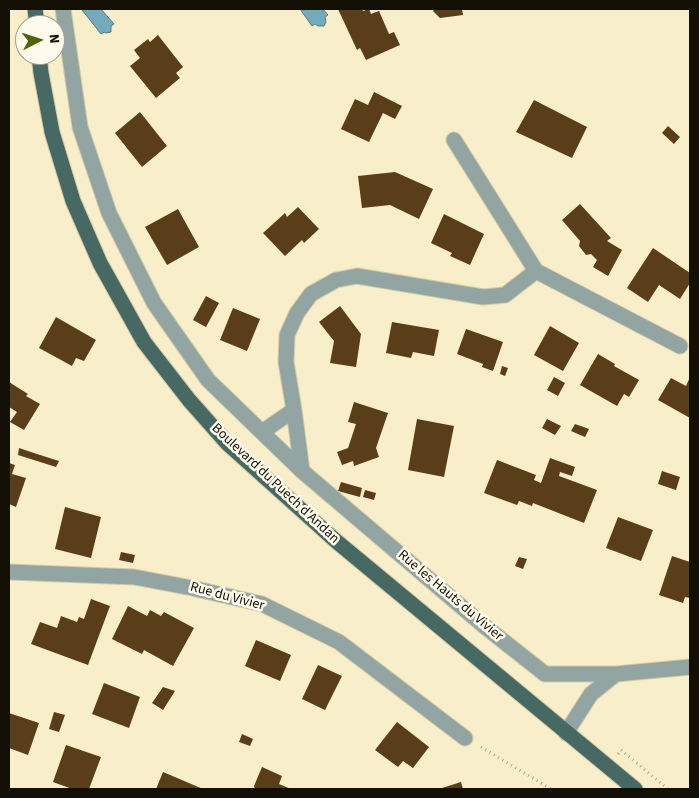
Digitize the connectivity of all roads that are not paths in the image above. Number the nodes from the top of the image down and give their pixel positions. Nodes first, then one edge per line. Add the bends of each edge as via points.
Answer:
1 (63, 9) edge
2 (40, 65) edge
3 (454, 140) dead end
4 (536, 271) junction
5 (680, 346) dead end
6 (294, 410) junction
7 (262, 432) junction
8 (302, 471) junction
9 (9, 572) edge
10 (690, 667) edge
11 (616, 674) junction
12 (566, 733) junction
13 (465, 738) road end
14 (635, 789) edge

1 - 7 street, Rue les Hauts du Vivier via 80,127 109,213 164,318 208,380
2 - 12 main road, Boulevard du Puech d'Andan via 52,132 72,201 100,263 144,342 189,400 228,444 311,519
3 - 4 street
4 - 5 street
4 - 6 street via 505,294 483,297 356,276 336,280 311,294 297,312 287,335 286,362
6 - 7 street
6 - 8 street
7 - 8 street, Rue les Hauts du Vivier
8 - 11 street, Rue les Hauts du Vivier via 545,674
9 - 13 street, Rue du Vivier via 134,576 262,604 339,642
10 - 11 street, Rue les Hauts du Vivier
11 - 12 street via 590,694
12 - 14 main road, Boulevard du Puech d'Andan

